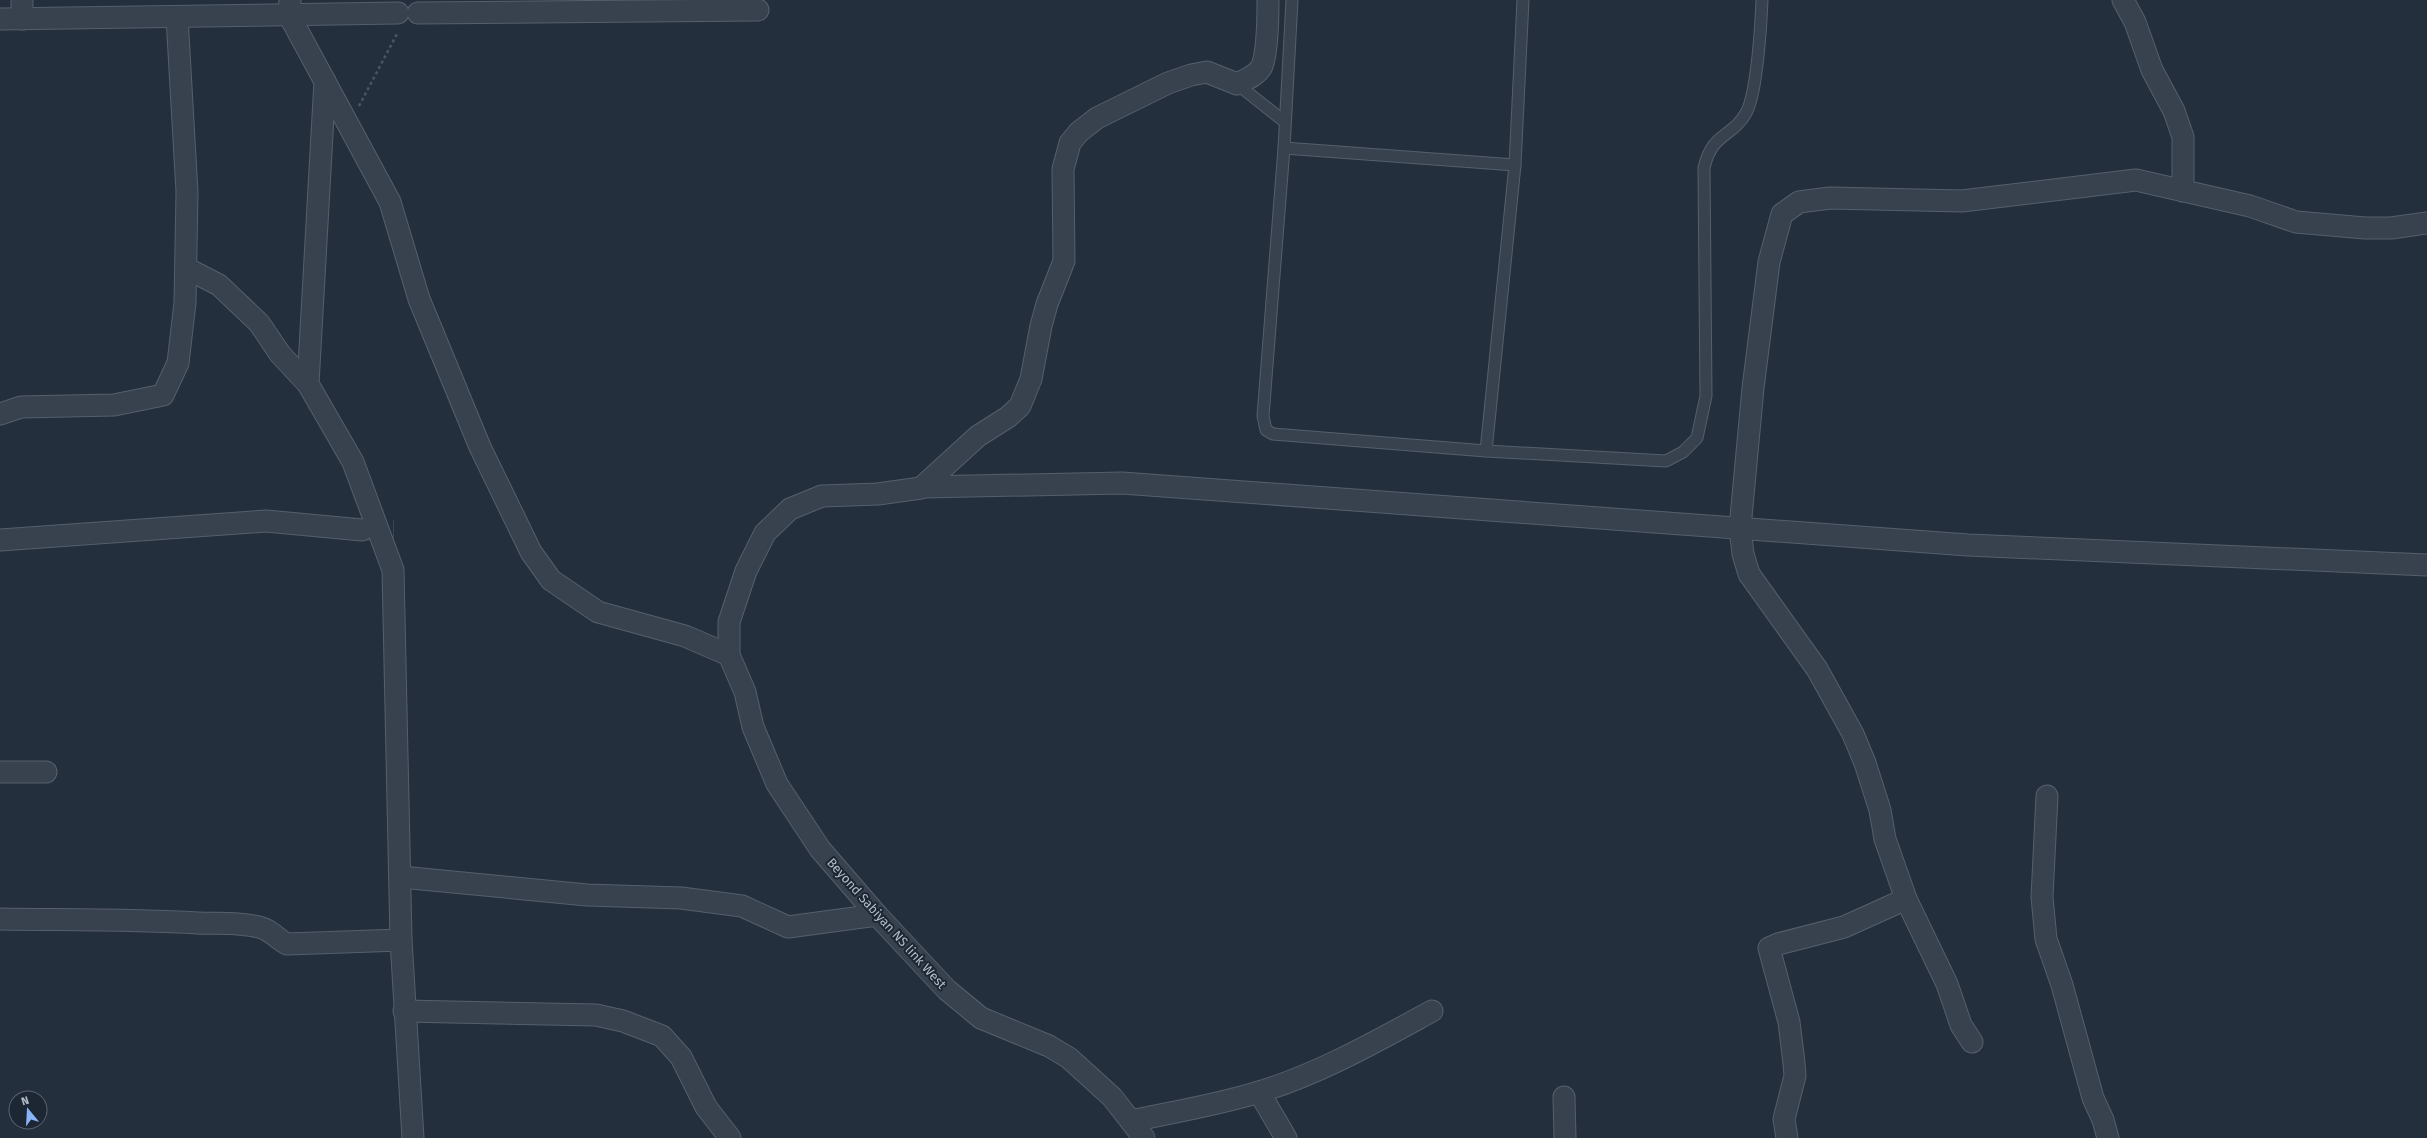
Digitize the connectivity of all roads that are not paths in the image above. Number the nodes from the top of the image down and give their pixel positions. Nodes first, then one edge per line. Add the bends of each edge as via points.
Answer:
1 (1268, 0) edge
2 (1292, 0) edge
3 (1523, 0) edge
4 (1762, 0) edge
5 (2123, 0) edge
6 (289, 8) edge
7 (22, 9) edge
8 (150, 9) edge
9 (758, 10) dead end
10 (418, 13) dead end
11 (177, 17) junction
12 (0, 19) edge
13 (399, 20) road end
14 (325, 81) junction
15 (1237, 84) junction
16 (1285, 122) junction
17 (1284, 148) junction
18 (1515, 165) junction
19 (2183, 191) junction
20 (2427, 223) edge
21 (186, 268) junction
22 (308, 384) junction
23 (0, 414) edge
24 (1486, 451) junction
25 (923, 487) junction
26 (1740, 528) junction
27 (362, 530) tunnel mouth
28 (0, 540) edge
29 (2427, 565) edge
30 (729, 655) junction
31 (0, 772) edge
32 (46, 772) dead end
33 (2047, 796) dead end
34 (400, 877) junction
35 (1906, 899) junction
36 (877, 915) junction
37 (0, 919) edge
38 (401, 940) junction
39 (404, 1011) junction
40 (1432, 1011) dead end
41 (1972, 1042) dead end
42 (1259, 1092) junction
43 (1564, 1097) dead end
44 (1131, 1121) junction
45 (413, 1138) edge
46 (730, 1138) edge
47 (1144, 1138) edge
48 (1286, 1138) edge
49 (1565, 1138) edge
50 (1787, 1138) edge
51 (2108, 1138) edge

1 - 15 street via 1268,25 1262,66 1254,75
2 - 16 lane
3 - 18 lane
4 - 24 lane via 1755,80 1747,112 1714,143 1708,152 1704,168 1706,396 1697,438 1683,452 1666,460
5 - 19 street via 2136,22 2152,70 2174,111 2183,137
6 - 11 street
6 - 13 street
6 - 14 street
7 - 8 street
7 - 12 street
8 - 11 street
9 - 10 street
11 - 21 street via 187,192
14 - 22 street
14 - 30 street via 390,202 419,299 480,447 535,557 551,580 598,612 685,636
15 - 16 lane
15 - 25 street via 1206,72 1191,75 1168,83 1097,118 1078,132 1070,143 1063,169 1064,260 1040,326 1026,395 1020,406 1008,417 978,436
16 - 17 lane
17 - 18 lane
17 - 24 lane via 1263,416 1266,430 1273,434
18 - 24 lane
19 - 20 street via 2250,206 2296,222 2365,228 2391,228
19 - 26 street via 2147,182 2123,181 1962,201 1830,198 1799,202 1790,206 1782,214 1769,262 1753,388
21 - 22 street via 219,285 259,323 280,354
21 - 23 street via 178,363 163,395 114,405 21,408
22 - 34 street via 353,462 393,570
25 - 26 street via 1122,483
25 - 30 street via 878,494 822,496 790,509 765,533 746,571 729,622
26 - 29 street via 1968,546
26 - 35 street via 1743,554 1749,574 1817,669 1853,734 1865,762 1880,810 1885,839
27 - 28 street via 266,521
30 - 36 street, Beyond Sabiyan NS link West via 745,692 753,727 777,784 820,849
31 - 32 street
33 - 51 street via 2042,897 2046,939 2062,985 2092,1098 2103,1120
34 - 36 street via 587,895 681,898 742,906 788,927
34 - 38 street
35 - 41 street via 1947,984 1961,1025
35 - 50 street via 1844,927 1769,948 1789,1022 1794,1063 1795,1076 1784,1119
36 - 44 street, Beyond Sabiyan NS link West via 947,990 981,1018 1049,1046 1069,1058 1112,1097
37 - 38 street via 240,925 271,931 287,944
38 - 39 street
39 - 45 street
39 - 46 street via 596,1016 642,1028 662,1036 681,1058 706,1107
40 - 42 street via 1372,1044
42 - 44 street via 1208,1106
42 - 48 street
43 - 49 street
44 - 47 street, Beyond Sabiyan NS link West

